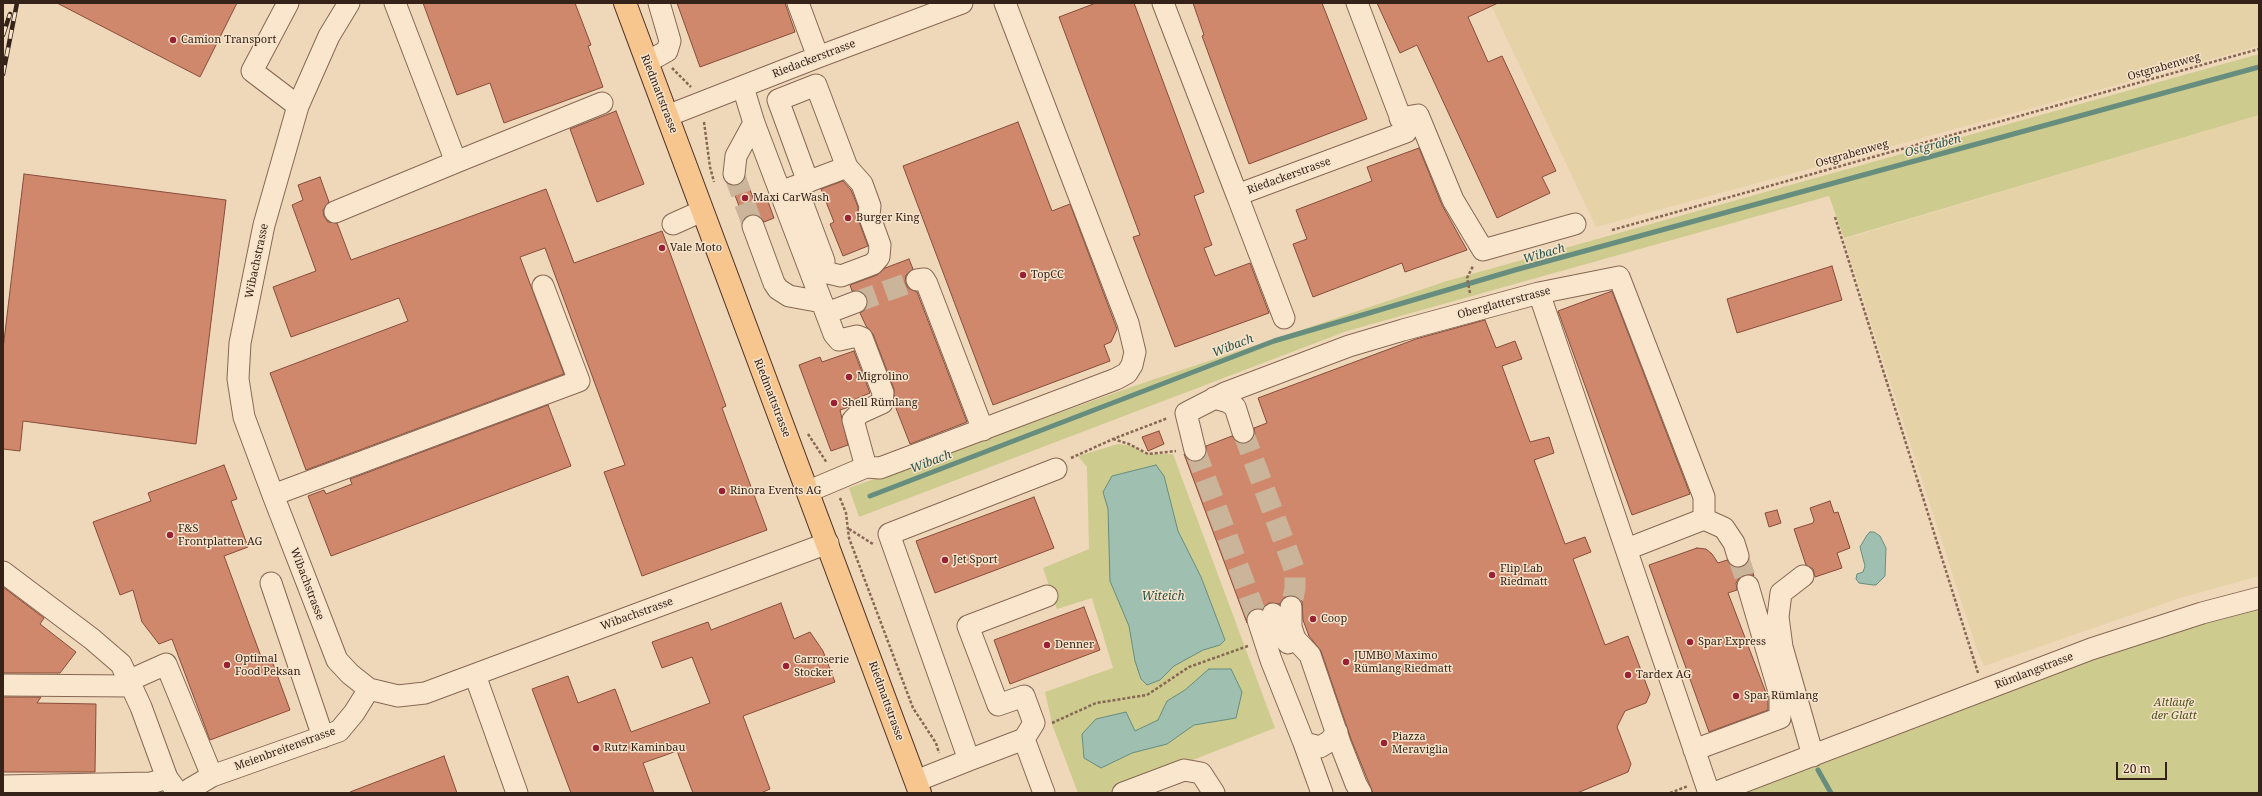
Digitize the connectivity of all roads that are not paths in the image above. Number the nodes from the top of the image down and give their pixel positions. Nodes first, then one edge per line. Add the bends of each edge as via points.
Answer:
1 (288, 3) edge
2 (349, 3) edge
3 (395, 3) edge
4 (625, 3) edge
5 (659, 3) edge
6 (798, 3) edge
7 (962, 3) edge
8 (1005, 3) edge
9 (1163, 3) edge
10 (1357, 3) edge
11 (916, 11) edge
12 (818, 57) junction
13 (656, 58) junction
14 (743, 87) junction
15 (602, 104) dead end
16 (298, 106) junction
17 (668, 116) junction
18 (1400, 118) junction
19 (754, 122) junction
20 (456, 162) junction
21 (847, 167) junction
22 (734, 174) tunnel mouth
23 (795, 187) junction
24 (1236, 195) junction
25 (702, 211) junction
26 (335, 212) dead end
27 (673, 224) dead end
28 (1575, 224) dead end
29 (753, 226) tunnel mouth
30 (818, 274) junction
31 (917, 280) dead end
32 (543, 286) dead end
33 (1539, 293) junction
34 (856, 302) tunnel mouth
35 (824, 308) junction
36 (1284, 318) dead end
37 (1214, 398) junction
38 (983, 430) junction
39 (1243, 432) tunnel mouth
40 (1195, 450) tunnel mouth
41 (866, 467) junction
42 (1056, 469) dead end
43 (809, 491) junction
44 (273, 495) junction
45 (1704, 519) junction
46 (828, 543) junction
47 (1627, 549) junction
48 (1738, 556) tunnel mouth
49 (3, 572) edge
50 (1803, 576) dead end
51 (271, 583) dead end
52 (1748, 586) tunnel mouth
53 (1047, 596) dead end
54 (2259, 598) edge
55 (1298, 648) junction
56 (1271, 660) junction
57 (475, 675) junction
58 (130, 683) junction
59 (3, 685) edge
60 (369, 689) junction
61 (1029, 731) junction
62 (323, 737) junction
63 (1332, 740) junction
64 (1304, 743) junction
65 (1694, 750) junction
66 (1813, 756) junction
67 (969, 760) junction
68 (212, 776) junction
69 (172, 785) edge
70 (3, 786) edge
71 (918, 787) edge
72 (187, 793) edge
73 (517, 793) edge
74 (1044, 793) edge
75 (1123, 793) edge
76 (1214, 793) edge
77 (1322, 793) edge
78 (1344, 793) edge
79 (1361, 793) edge
80 (1709, 793) edge
81 (1714, 793) edge

1 - 16 street via 252,71
2 - 16 street, Wibachstrasse via 328,36
3 - 20 street
4 - 13 main road, Riedmattstrasse
5 - 13 street via 670,35 669,46
6 - 12 street
7 - 11 street, Riedackerstrasse
8 - 38 street via 1128,323 1135,352 1132,365 1123,376
9 - 24 street, Riedackerstrasse
10 - 18 street, Riedackerstrasse
11 - 12 street, Riedackerstrasse
12 - 14 street, Riedackerstrasse
13 - 17 main road, Riedmattstrasse
14 - 17 street, Riedackerstrasse
14 - 19 street
15 - 20 street
16 - 44 street, Wibachstrasse via 264,225 240,343 238,378 244,417
17 - 25 main road, Riedmattstrasse
18 - 24 street, Riedackerstrasse via 1406,132
18 - 28 street via 1418,115 1453,200 1483,250
19 - 22 street via 736,156
19 - 23 street
20 - 26 street
21 - 23 street
21 - 23 street via 816,85 778,100
21 - 30 street via 862,184 870,206 869,215 880,251 874,264 841,276
23 - 30 street
24 - 36 street
25 - 27 street
25 - 43 main road, Riedmattstrasse
29 - 35 street via 778,289 789,296
30 - 35 street
31 - 38 street via 924,279 927,284
32 - 44 street via 579,381
33 - 37 street, Oberglatterstrasse via 1349,346
33 - 45 street, Oberglatterstrasse via 1619,277 1704,497
33 - 47 street
34 - 35 street
35 - 41 street via 837,339 857,336 862,338 883,393 880,404 860,413 853,420
37 - 39 street via 1235,407
37 - 40 street, Oberglatterstrasse via 1186,413
38 - 41 street via 880,468
41 - 43 street
42 - 67 street via 889,534
43 - 46 main road, Riedmattstrasse
44 - 60 street, Wibachstrasse via 337,660
45 - 47 street
45 - 48 street via 1724,528 1734,543
46 - 57 street, Wibachstrasse
46 - 71 main road, Riedmattstrasse
47 - 65 street
49 - 58 street via 92,638 121,664
50 - 66 street via 1781,593 1778,617 1782,647
51 - 62 street
52 - 65 street via 1780,695 1780,718
53 - 61 street via 968,626 998,705 1024,696
54 - 66 street, Rümlangstrasse via 2202,613 2092,649
55 - 56 street via 1282,652
55 - 56 street via 1291,627 1271,619
55 - 63 street via 1310,655
56 - 64 street
57 - 60 street, Wibachstrasse via 425,693 398,696
57 - 73 street
58 - 59 street
58 - 68 street via 166,664
58 - 69 street
60 - 62 street, Meienbreitenstrasse via 354,714 338,731
61 - 67 street
61 - 74 street
62 - 68 street, Meienbreitenstrasse
63 - 64 street via 1320,747
63 - 78 street
63 - 79 street
64 - 77 street
65 - 80 street
66 - 81 street
67 - 71 street via 945,770
68 - 72 street, Meienbreitenstrasse
69 - 70 street via 151,783
75 - 76 street via 1184,770 1201,773

